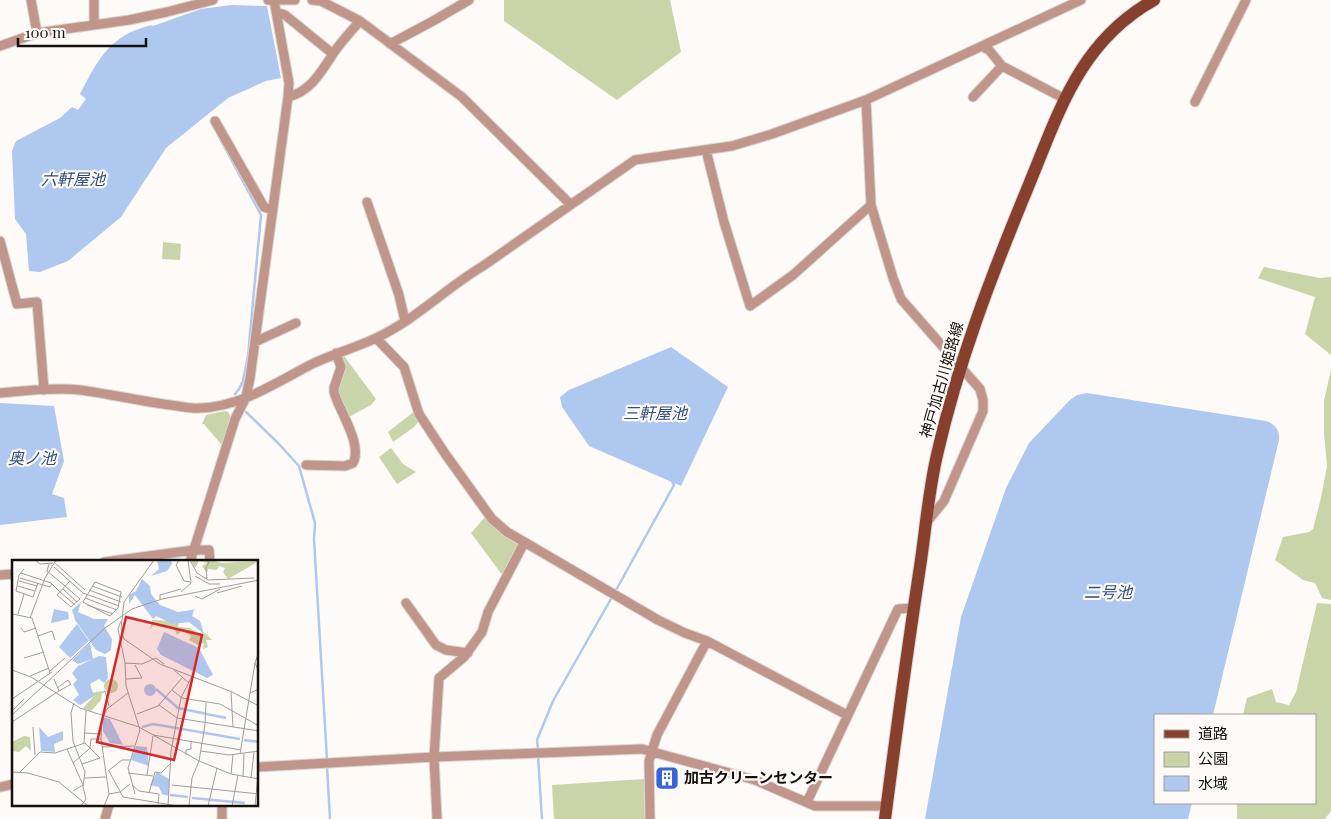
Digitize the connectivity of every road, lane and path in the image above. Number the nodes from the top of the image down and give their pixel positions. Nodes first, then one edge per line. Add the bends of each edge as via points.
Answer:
1 (31, 0) edge
2 (94, 0) edge
3 (213, 0) edge
4 (272, 0) edge
5 (295, 0) edge
6 (312, 0) edge
7 (469, 0) edge
8 (1081, 0) edge
9 (1154, 0) edge
10 (1246, 0) edge
11 (276, 12) junction
12 (360, 21) junction
13 (94, 24) junction
14 (37, 33) junction
15 (390, 44) junction
16 (0, 46) edge
17 (983, 47) junction
18 (333, 54) junction
19 (1002, 66) junction
20 (288, 97) junction
21 (973, 97) dead end
22 (1065, 99) junction
23 (866, 100) junction
24 (1195, 102) dead end
25 (215, 121) dead end
26 (706, 150) junction
27 (367, 202) dead end
28 (570, 204) junction
29 (871, 205) junction
30 (272, 210) junction
31 (0, 241) edge
32 (405, 320) junction
33 (296, 323) dead end
34 (376, 338) junction
35 (255, 342) junction
36 (336, 353) junction
37 (961, 367) junction
38 (44, 390) junction
39 (0, 393) edge
40 (246, 398) junction
41 (306, 465) dead end
42 (927, 522) junction
43 (524, 543) junction
44 (194, 550) junction
45 (119, 560) edge
46 (191, 560) edge
47 (210, 560) edge
48 (406, 603) dead end
49 (914, 608) junction
50 (707, 641) junction
51 (468, 653) junction
52 (848, 716) junction
53 (651, 751) junction
54 (434, 757) junction
55 (259, 767) edge
56 (807, 802) junction
57 (109, 806) edge
58 (222, 806) edge
59 (886, 813) edge
60 (104, 819) edge
61 (222, 819) edge
62 (437, 819) edge
63 (650, 819) edge

1 - 14 street
2 - 13 street
3 - 13 street via 130,20
4 - 5 street
4 - 11 street
6 - 12 street via 322,1
7 - 15 street
8 - 17 street
9 - 22 main road, 神戸加古川姫路線 via 1137,9 1103,39
10 - 24 street
11 - 18 street via 285,15
11 - 20 street via 289,83
12 - 15 street
12 - 18 street
13 - 14 street
14 - 16 street
15 - 28 street via 462,97
17 - 19 street
17 - 23 street
18 - 20 street via 318,77 297,95
19 - 21 street
19 - 22 street
20 - 30 street
22 - 37 main road, 神戸加古川姫路線 via 982,302
23 - 26 street via 752,141
23 - 29 street
25 - 30 street via 264,207
26 - 28 street via 634,160
26 - 29 street via 750,306 793,275
27 - 32 street
28 - 32 street
29 - 37 street via 901,299
30 - 35 street
31 - 38 street via 17,304 36,302
32 - 34 street
33 - 35 street
34 - 36 street
34 - 43 street via 404,366 419,414 470,490 492,519
35 - 40 street
36 - 40 street
36 - 41 street via 341,367 334,392 357,453 353,463 345,466
37 - 42 main road, 神戸加古川姫路線 via 937,456
37 - 42 street via 980,390 983,411 944,500
38 - 39 street
38 - 40 street via 78,390 199,408 224,406
40 - 44 street via 235,419
42 - 49 main road, 神戸加古川姫路線
43 - 50 street via 658,620
43 - 51 street via 488,612 482,632
44 - 45 street
44 - 46 street
44 - 47 street via 209,550
48 - 51 street via 436,645
49 - 52 street via 898,609
49 - 59 main road, 神戸加古川姫路線
50 - 52 street
50 - 53 street
51 - 54 street via 439,678
52 - 56 street
53 - 54 street
53 - 56 street via 755,780
53 - 63 street
54 - 55 street
54 - 62 street
56 - 59 street via 815,806
57 - 60 street
58 - 61 street

